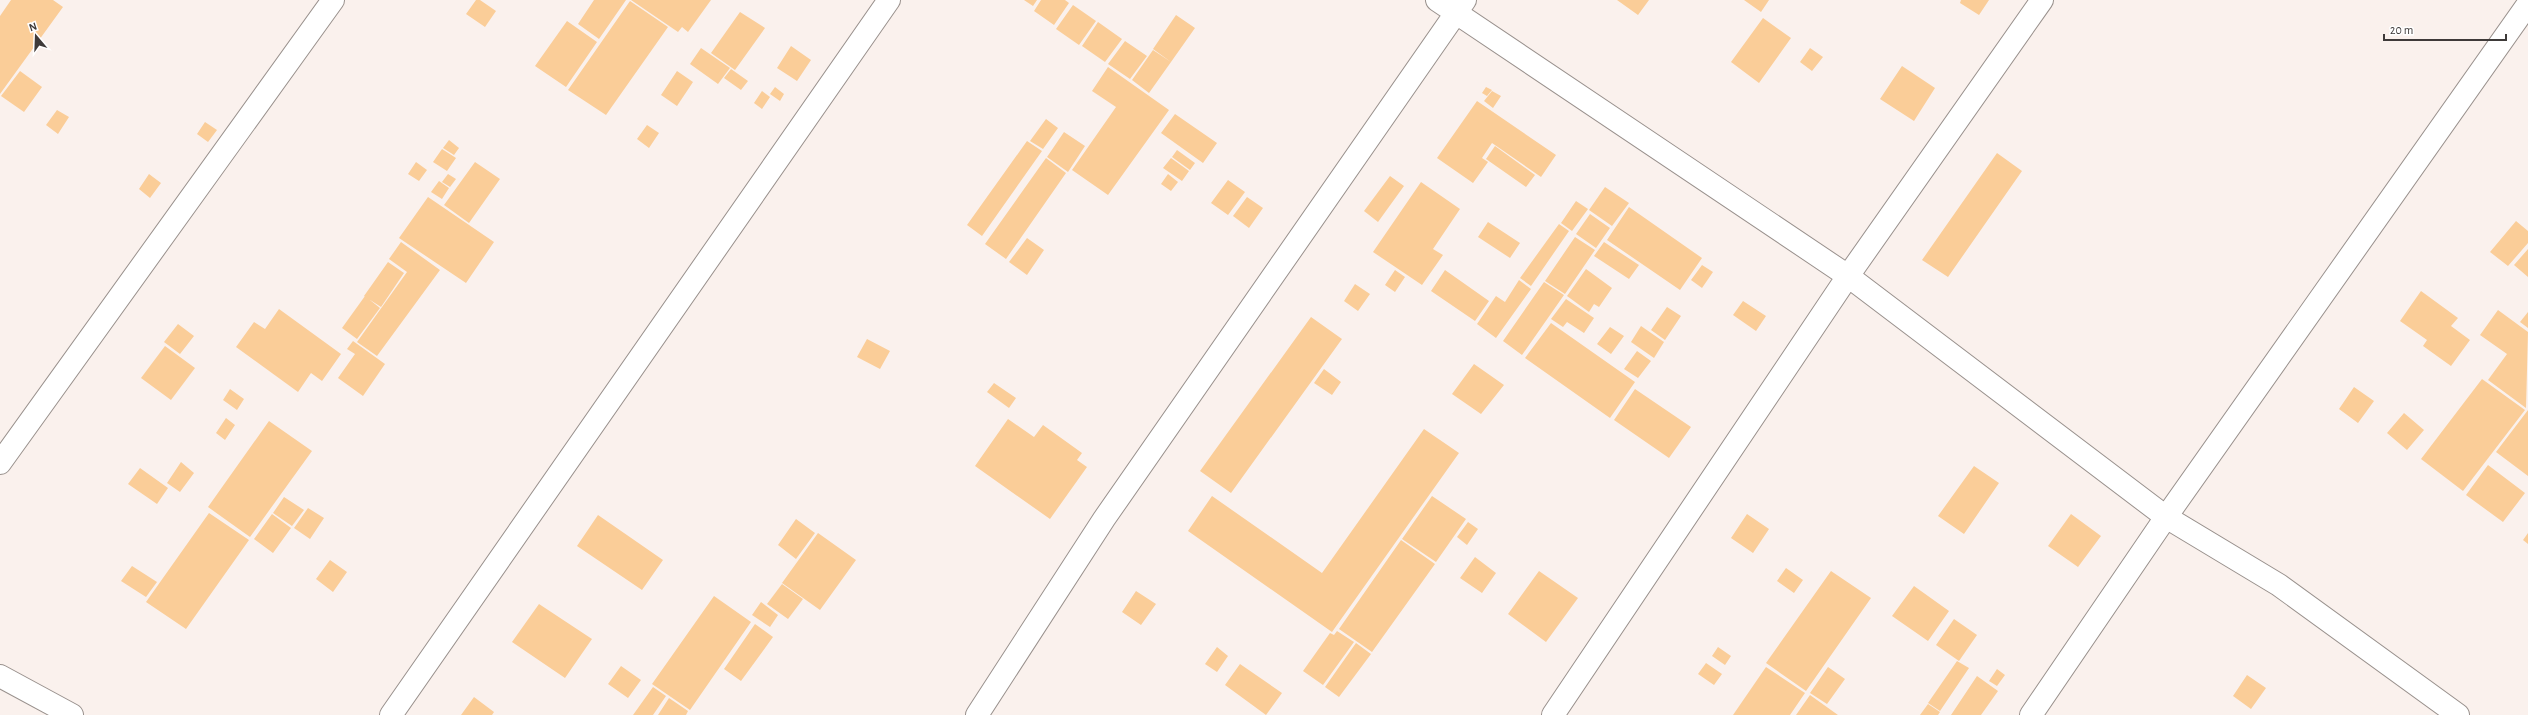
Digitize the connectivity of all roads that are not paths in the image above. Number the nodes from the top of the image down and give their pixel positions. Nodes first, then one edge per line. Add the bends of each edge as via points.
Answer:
1 (333, 0) edge
2 (889, 0) edge
3 (1437, 0) edge
4 (2042, 0) edge
5 (2528, 4) edge
6 (1461, 6) edge
7 (1848, 276) junction
8 (0, 463) edge
9 (2166, 518) junction
10 (0, 676) edge
11 (72, 715) edge
12 (391, 715) edge
13 (977, 715) edge
14 (1553, 715) edge
15 (2031, 715) edge
16 (2458, 715) edge

1 - 8 street
2 - 12 street
3 - 6 street
4 - 7 street
5 - 9 street
6 - 7 street
6 - 13 street via 1104,519
7 - 9 street
7 - 14 street
9 - 15 street
9 - 16 street via 2279,585
10 - 11 street

